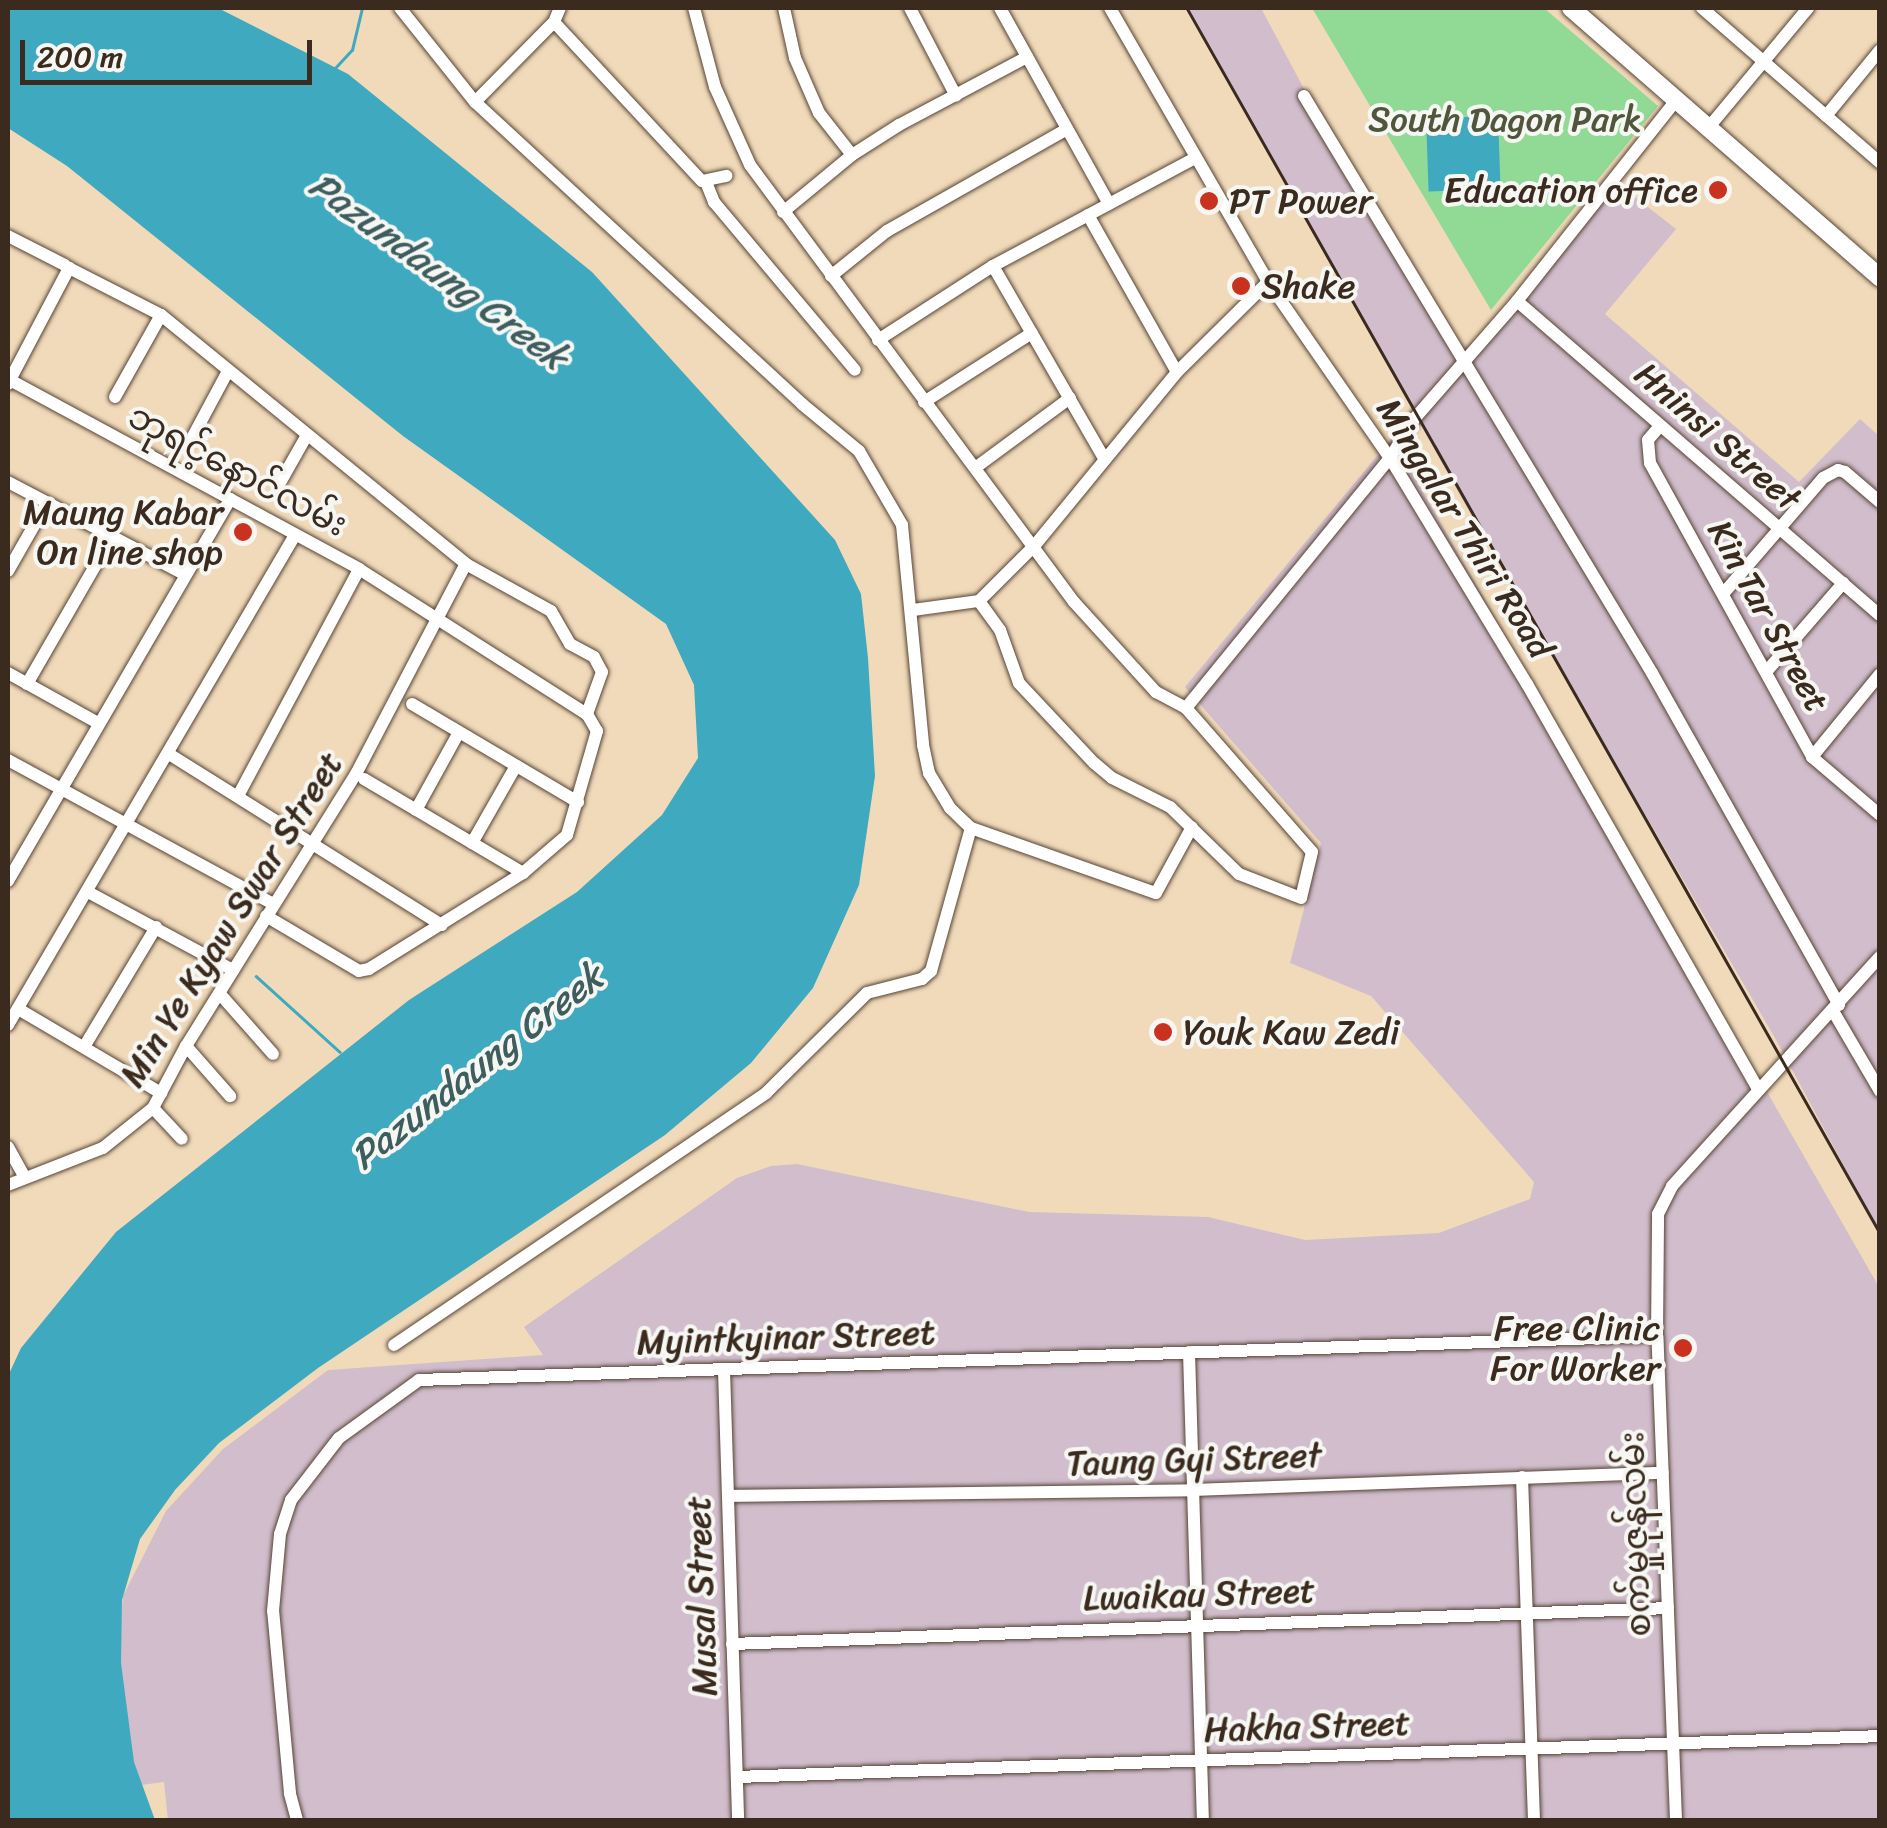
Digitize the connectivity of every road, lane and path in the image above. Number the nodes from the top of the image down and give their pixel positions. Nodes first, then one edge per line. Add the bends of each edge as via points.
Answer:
1 (400, 8) edge
2 (560, 8) edge
3 (694, 8) edge
4 (784, 8) edge
5 (910, 8) edge
6 (1000, 8) edge
7 (1110, 8) edge
8 (1571, 8) edge
9 (1702, 8) edge
10 (1808, 8) edge
11 (554, 22) junction
12 (1878, 56) edge
13 (1028, 57) junction
14 (1764, 62) junction
15 (956, 96) junction
16 (1304, 96) dead end
17 (1677, 99) junction
18 (476, 102) junction
19 (1826, 116) junction
20 (1710, 127) junction
21 (1067, 129) junction
22 (852, 155) junction
23 (1194, 158) junction
24 (1880, 163) edge
25 (726, 176) dead end
26 (706, 182) junction
27 (1108, 204) junction
28 (783, 212) junction
29 (1088, 214) junction
30 (8, 236) edge
31 (67, 266) junction
32 (993, 266) junction
33 (831, 276) junction
34 (1880, 278) edge
35 (1268, 282) junction
36 (1517, 302) junction
37 (161, 315) junction
38 (1032, 333) junction
39 (878, 340) junction
40 (1467, 361) junction
41 (855, 370) dead end
42 (228, 371) junction
43 (1177, 372) junction
44 (8, 382) edge
45 (115, 397) dead end
46 (1070, 398) junction
47 (924, 402) junction
48 (1660, 426) junction
49 (308, 435) junction
50 (192, 440) dead end
51 (1104, 458) junction
52 (1390, 458) junction
53 (975, 468) junction
54 (281, 481) dead end
55 (8, 482) edge
56 (230, 499) junction
57 (1880, 502) edge
58 (47, 504) junction
59 (1780, 529) junction
60 (295, 534) junction
61 (112, 537) junction
62 (1035, 544) junction
63 (466, 564) junction
64 (360, 570) junction
65 (8, 572) edge
66 (184, 574) junction
67 (1842, 584) junction
68 (1724, 594) junction
69 (979, 601) junction
70 (913, 610) junction
71 (1880, 615) edge
72 (440, 617) junction
73 (1766, 672) junction
74 (8, 673) edge
75 (1880, 674) edge
76 (27, 684) junction
77 (412, 704) dead end
78 (1186, 708) junction
79 (587, 714) junction
80 (98, 723) junction
81 (459, 732) junction
82 (169, 754) junction
83 (1812, 757) junction
84 (8, 760) edge
85 (516, 766) junction
86 (364, 779) dead end
87 (62, 789) junction
88 (238, 796) junction
89 (578, 802) junction
90 (416, 810) junction
91 (1879, 814) edge
92 (129, 822) junction
93 (1192, 827) junction
94 (971, 828) junction
95 (314, 841) junction
96 (472, 844) junction
97 (14, 858) edge
98 (523, 873) junction
99 (8, 882) edge
100 (88, 892) junction
101 (269, 910) junction
102 (442, 925) junction
103 (156, 927) junction
104 (1880, 958) edge
105 (233, 970) junction
106 (220, 994) junction
107 (1836, 1008) junction
108 (20, 1010) junction
109 (8, 1025) edge
110 (186, 1046) junction
111 (84, 1047) junction
112 (273, 1054) dead end
113 (1758, 1089) junction
114 (1880, 1092) edge
115 (161, 1093) junction
116 (230, 1096) dead end
117 (153, 1108) junction
118 (182, 1139) dead end
119 (8, 1147) edge
120 (26, 1178) junction
121 (8, 1185) edge
122 (1657, 1336) junction
123 (394, 1344) dead end
124 (1189, 1352) junction
125 (724, 1370) junction
126 (1662, 1474) junction
127 (1522, 1478) junction
128 (1192, 1490) junction
129 (728, 1496) junction
130 (1668, 1608) junction
131 (1527, 1614) junction
132 (1198, 1623) junction
133 (732, 1644) junction
134 (1880, 1736) edge
135 (1673, 1740) junction
136 (1532, 1748) junction
137 (1202, 1760) junction
138 (737, 1778) junction
139 (297, 1820) edge
140 (738, 1820) edge
141 (1203, 1820) edge
142 (1534, 1820) edge
143 (1676, 1820) edge

1 - 18 street
2 - 11 street
3 - 28 street via 729,128
4 - 22 street via 818,114
5 - 15 street
6 - 13 street
7 - 23 street, Mingalar Thiri Road
8 - 17 main road
9 - 14 street
10 - 14 street
11 - 18 street
11 - 26 street
12 - 19 street
13 - 15 street
13 - 21 street
14 - 19 street
14 - 20 street
15 - 22 street
16 - 40 street
17 - 20 main road
17 - 36 street
18 - 70 street via 859,451 902,525
19 - 24 street
20 - 34 main road
21 - 27 street
21 - 33 street via 887,232
22 - 28 street
23 - 27 street
23 - 35 street, Mingalar Thiri Road
25 - 26 street
26 - 41 street via 714,202
27 - 29 street
28 - 33 street
29 - 32 street
29 - 43 street
30 - 31 street
31 - 37 street
31 - 44 street
32 - 38 street
32 - 39 street
33 - 39 street
35 - 43 street
35 - 52 street, Mingalar Thiri Road
36 - 40 street
36 - 48 street, Hninsi Street
37 - 42 street
37 - 45 street
38 - 46 street
38 - 47 street
39 - 47 street
40 - 52 street via 1415,418
40 - 107 street via 1652,673
42 - 49 street
42 - 50 street
43 - 51 street
44 - 56 street, ဘုရင့်နောင်လမ်း
46 - 51 street
46 - 53 street
47 - 53 street
48 - 59 street, Hninsi Street
48 - 68 street, Kin Tar Street via 1648,440 1650,463
49 - 54 street
49 - 63 street
51 - 62 street
52 - 78 street
52 - 113 street, Mingalar Thiri Road via 1528,684
53 - 62 street
55 - 58 street
56 - 60 street, ဘုရင့်နောင်လမ်း
56 - 66 street
57 - 59 street via 1838,470 1823,478
58 - 61 street
58 - 65 street
59 - 67 street, Hninsi Street
59 - 68 street
60 - 64 street, ဘုရင့်နောင်လမ်း
60 - 82 street
61 - 66 street
61 - 76 street
62 - 69 street
62 - 78 street via 1074,602 1156,692
63 - 72 street, Min Ye Kyaw Swar Street
63 - 79 street via 551,611 572,646 594,656 602,676
64 - 72 street, ဘုရင့်နောင်လမ်း
64 - 88 street
66 - 80 street
67 - 71 street, Hninsi Street
67 - 73 street
68 - 73 street, Kin Tar Street
69 - 70 street
69 - 93 street via 1032,700 1112,778 1170,807
70 - 94 street via 929,773
72 - 79 street, ဘုရင့်နောင်လမ်း
72 - 95 street, Min Ye Kyaw Swar Street
73 - 83 street, Kin Tar Street
74 - 76 street
75 - 83 street
76 - 80 street
77 - 81 street
78 - 93 street via 1312,852 1301,898 1239,874
79 - 89 street via 598,730
80 - 87 street
81 - 85 street
81 - 90 street
82 - 88 street
82 - 92 street
83 - 91 street, Kin Tar Street
84 - 87 street
85 - 89 street
85 - 96 street
86 - 90 street
87 - 92 street
87 - 97 street
88 - 95 street
89 - 98 street via 567,834
90 - 96 street
92 - 100 street
92 - 101 street
93 - 94 street via 1156,893
94 - 123 street via 932,971 867,993 766,1092
95 - 101 street, Min Ye Kyaw Swar Street
95 - 102 street
96 - 98 street
97 - 99 street
98 - 102 street
100 - 103 street
100 - 108 street
101 - 102 street via 364,971
101 - 105 street, Min Ye Kyaw Swar Street
103 - 105 street
103 - 111 street
104 - 107 street, စက်မှုဇုန်လမ်း
105 - 106 street, Min Ye Kyaw Swar Street
106 - 110 street, Min Ye Kyaw Swar Street
106 - 112 street
107 - 113 street, စက်မှုဇုန်လမ်း
107 - 114 street
108 - 109 street
108 - 111 street
110 - 115 street, Min Ye Kyaw Swar Street
110 - 116 street
111 - 115 street
113 - 122 street, စက်မှုဇုန်လမ်း via 1662,1201
115 - 117 street, Min Ye Kyaw Swar Street
117 - 118 street
117 - 120 street, Min Ye Kyaw Swar Street via 103,1148
119 - 120 street
120 - 121 street, Min Ye Kyaw Swar Street
122 - 124 street, Myintkyinar Street
122 - 126 street, စက်မှုဇုန်လမ်း
124 - 125 street, Myintkyinar Street
124 - 128 street
125 - 129 street, Musal Street
125 - 139 street, Myintkyinar Street via 420,1380 339,1438 291,1500 275,1564 279,1687
126 - 127 street, Taung Gyi Street
126 - 130 street, စက်မှုဇုန်လမ်း
127 - 128 street, Taung Gyi Street
127 - 131 street
128 - 129 street, Taung Gyi Street
128 - 132 street
129 - 133 street, Musal Street
130 - 131 street, Lwaikau Street
130 - 135 street, စက်မှုဇုန်လမ်း
131 - 132 street, Lwaikau Street
131 - 136 street
132 - 133 street, Lwaikau Street
132 - 137 street
133 - 138 street, Musal Street
134 - 135 street, Hakha Street
135 - 136 street, Hakha Street
135 - 143 street, စက်မှုဇုန်လမ်း
136 - 137 street, Hakha Street
136 - 142 street
137 - 138 street, Hakha Street
137 - 141 street
138 - 140 street, Musal Street

